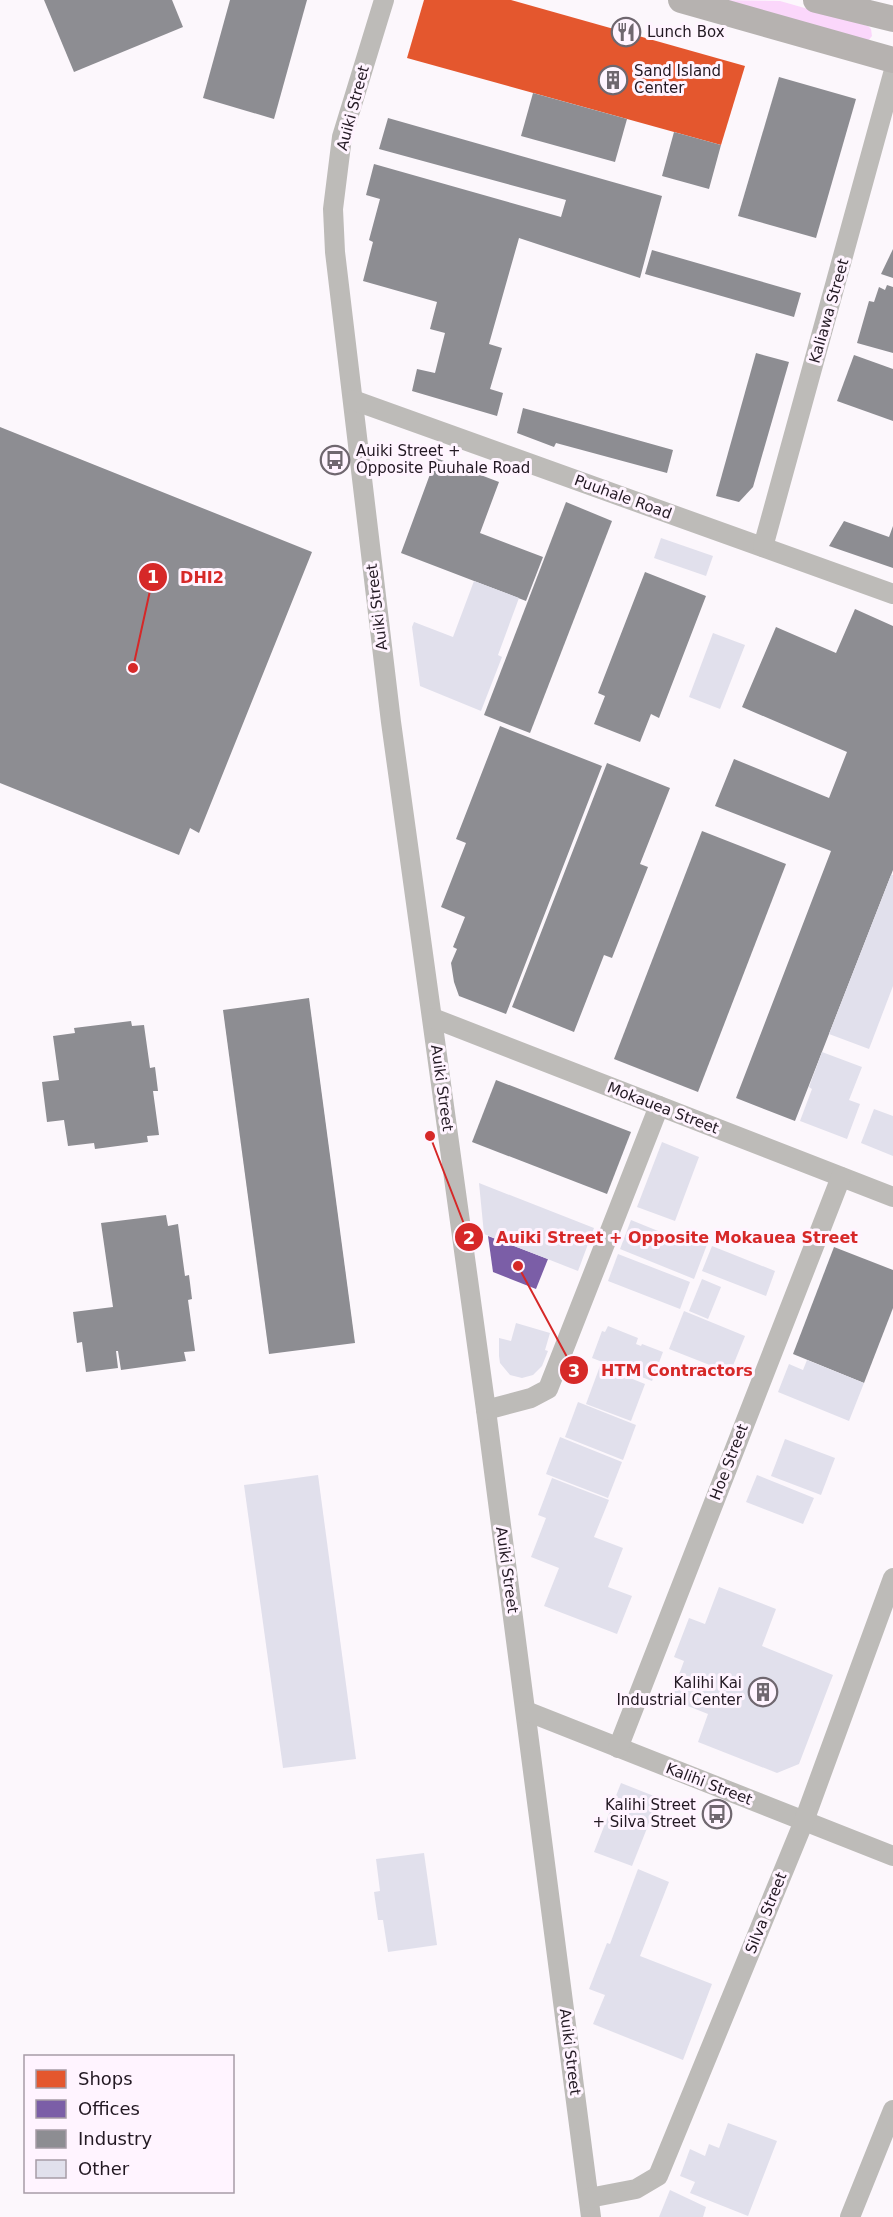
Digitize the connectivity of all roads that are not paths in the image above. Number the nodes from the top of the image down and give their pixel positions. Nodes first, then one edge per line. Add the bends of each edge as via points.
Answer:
1 (384, 0) edge
2 (681, 0) edge
3 (816, 0) edge
4 (893, 19) edge
5 (893, 60) edge
6 (893, 74) edge
7 (353, 400) junction
8 (763, 547) junction
9 (893, 594) edge
10 (433, 1017) junction
11 (659, 1106) junction
12 (841, 1177) junction
13 (893, 1197) edge
14 (486, 1410) junction
15 (893, 1578) edge
16 (526, 1711) junction
17 (618, 1748) junction
18 (804, 1821) junction
19 (893, 1856) edge
20 (893, 2110) edge
21 (590, 2208) edge
22 (850, 2217) edge

1 - 7 street, Auiki Street via 342,137 333,209 337,282
2 - 5 main road
3 - 4 main road
6 - 8 street, Kaliawa Street
7 - 8 street, Puuhale Road
7 - 10 street, Auiki Street via 390,722
8 - 9 street, Puuhale Road
10 - 11 street, Mokauea Street
10 - 14 street, Auiki Street
11 - 12 street, Mokauea Street
11 - 14 street via 548,1389 531,1398
12 - 13 street, Mokauea Street
12 - 17 street, Hoe Street
14 - 16 street, Auiki Street
15 - 18 street, Silva Street
16 - 17 street, Kalihi Street
16 - 21 street, Auiki Street
17 - 18 street, Kalihi Street
18 - 19 street, Kalihi Street
18 - 21 street, Silva Street via 658,2176
20 - 22 street

